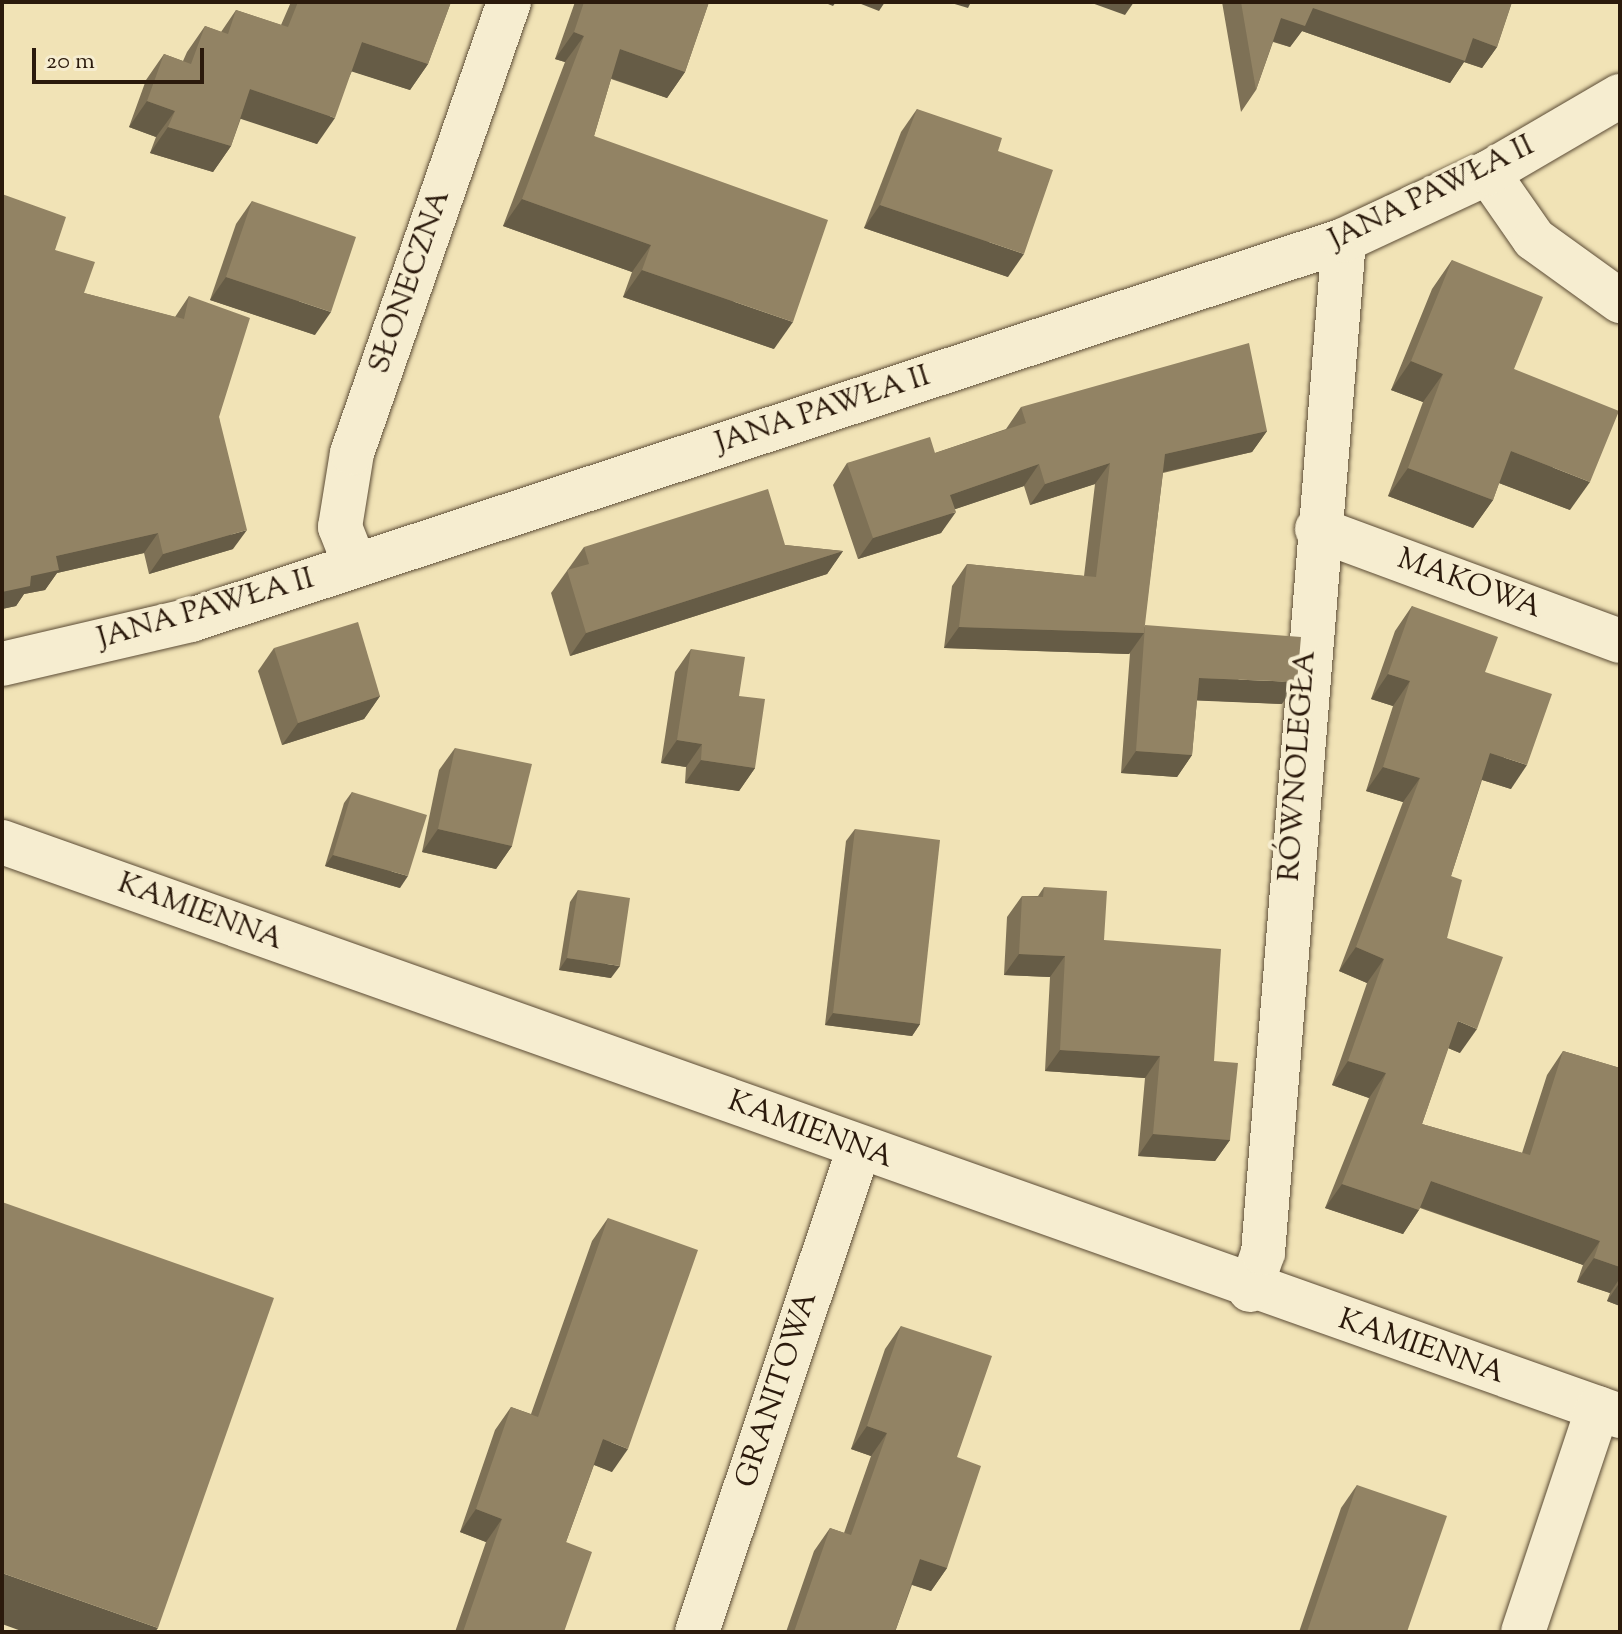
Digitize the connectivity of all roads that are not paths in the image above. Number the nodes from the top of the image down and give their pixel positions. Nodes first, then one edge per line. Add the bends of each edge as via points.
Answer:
1 (509, 2) edge
2 (1620, 96) edge
3 (1488, 173) junction
4 (1344, 240) junction
5 (1620, 301) edge
6 (1317, 529) junction
7 (355, 565) junction
8 (1620, 641) edge
9 (2, 664) edge
10 (2, 842) edge
11 (859, 1148) junction
12 (1250, 1290) junction
13 (1609, 1412) edge
14 (697, 1632) edge
15 (1523, 1632) edge

1 - 7 street, SŁONECZNA via 352,453 340,527
2 - 3 street, JANA PAWŁA II
3 - 4 street, JANA PAWŁA II
3 - 5 street via 1534,239
4 - 6 street, RÓWNOLEGŁA
4 - 7 street, JANA PAWŁA II
6 - 8 street, MAKOWA
6 - 12 street, RÓWNOLEGŁA via 1263,1253
7 - 9 street, JANA PAWŁA II via 191,620
10 - 11 street, KAMIENNA
11 - 12 street, KAMIENNA
11 - 14 street, GRANITOWA
12 - 13 street, KAMIENNA
13 - 15 street

